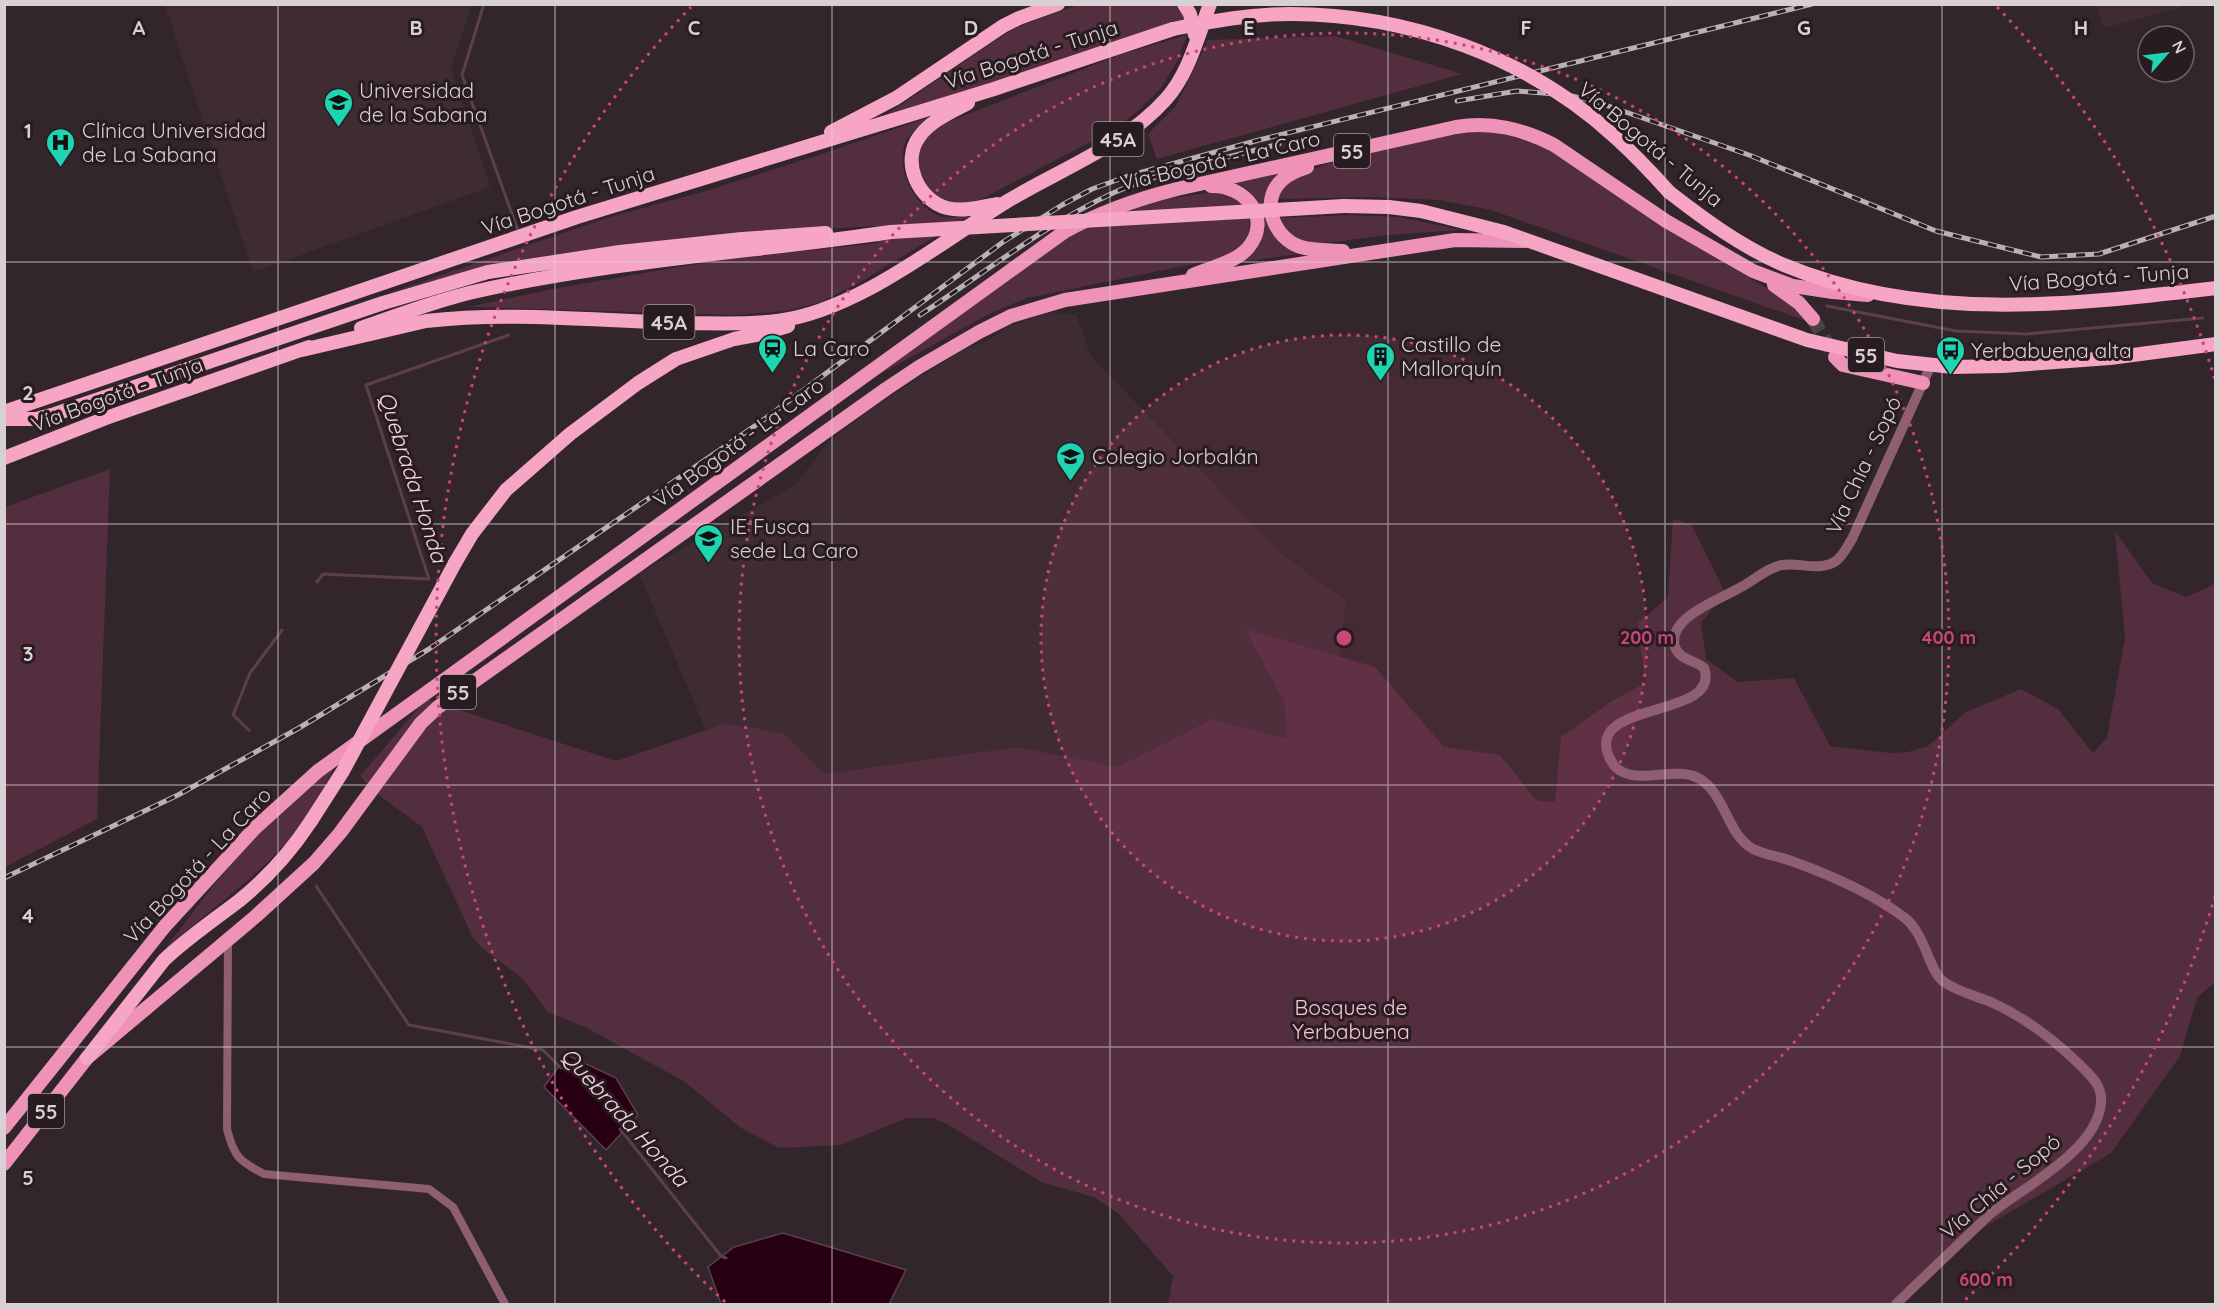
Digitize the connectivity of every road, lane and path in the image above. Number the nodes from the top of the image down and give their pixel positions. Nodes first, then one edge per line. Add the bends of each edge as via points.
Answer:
1 (1058, 4) edge
2 (1184, 4) edge
3 (1210, 4) edge
4 (1196, 43) junction
5 (994, 89) junction
6 (1395, 142) junction
7 (746, 165) junction
8 (1176, 189) junction
9 (1007, 201) junction
10 (891, 232) junction
11 (1533, 242) junction
12 (1375, 252) junction
13 (1741, 265) junction
14 (1175, 283) junction
15 (2216, 288) edge
16 (1914, 298) junction
17 (831, 307) junction
18 (1812, 319) tunnel mouth
19 (2216, 344) edge
20 (302, 350) junction
21 (1835, 357) tunnel mouth
22 (1931, 365) junction
23 (1923, 383) junction
24 (4, 412) edge
25 (4, 419) edge
26 (4, 458) edge
27 (228, 938) junction
28 (87, 1058) junction
29 (4, 1128) edge
30 (4, 1164) edge
31 (505, 1305) edge
32 (1896, 1305) edge

1 - 7 highway via 1004,26 866,115
2 - 4 highway
3 - 4 highway, 45A
4 - 9 highway, 45A via 1180,80 1137,127
5 - 7 highway, Vía Bogotá - Tunja / 55
5 - 9 highway via 926,129 913,150 913,175 921,190 946,208 982,207
5 - 16 highway, Vía Bogotá - Tunja / 55, bridge via 1173,29 1211,21 1250,16 1329,15 1406,28 1481,52 1567,100 1614,136 1669,192 1724,232 1783,264 1847,286
6 - 8 main road, Vía Bogotá - La Caro / 55
6 - 12 main road via 1292,172 1281,180 1270,203 1274,224 1300,247
6 - 13 main road, Vía Bogotá - La Caro / 55 via 1483,124 1535,135
7 - 24 highway, Vía Bogotá - Tunja / 55 via 577,218
8 - 14 main road via 1215,186 1240,193 1251,202 1256,227 1253,240 1236,257
8 - 29 main road, Vía Bogotá - La Caro / 55 via 1090,217 1064,232 318,771 255,828 165,926
9 - 17 highway, 45A via 878,283
10 - 11 highway, Vía Bogotá - Tunja / 55, bridge via 1344,206 1421,211
10 - 20 highway, Vía Bogotá - Tunja / 55 via 684,257 505,286 405,312
10 - 25 highway, 55 via 742,239 521,266 454,281 55,414 36,419
11 - 12 main road, Vía Bogotá - La Caro / 55 via 1455,240
11 - 22 highway, Vía Bogotá - Tunja / 55 via 1807,340 1886,359
12 - 14 main road, Vía Bogotá - La Caro / 55
13 - 16 main road, Vía Bogotá - La Caro / 55 via 1773,280 1809,289
13 - 18 main road via 1791,297
14 - 27 main road, Vía Bogotá - La Caro / 55 via 1065,300 1011,316 886,389 438,707 413,732 314,863
15 - 16 highway, Vía Bogotá - Tunja / 55 via 2054,304 1970,305
17 - 20 highway, 45A via 780,321 733,324 446,319
17 - 28 highway, bridge via 775,330 676,359 570,434 506,490 455,562 344,771 302,835 241,898 164,960
19 - 22 highway, Vía Bogotá - Tunja / 55 via 2046,364
20 - 26 highway, Vía Bogotá - Tunja / 55
21 - 23 main road via 1843,365
22 - 23 street, Vía Chía - Sopó
23 - 32 street, Vía Chía - Sopó via 1841,556 1827,565 1782,565 1764,572 1684,620 1675,634 1675,647 1704,668 1704,687 1689,699 1635,715 1618,725 1607,745 1611,761 1624,774 1695,776 1714,792 1737,833 1753,849 1833,876 1906,919 1919,934 1943,982 2038,1027 2099,1086 2100,1109 2078,1146 2059,1165 1989,1215
27 - 28 main road, Vía Bogotá - La Caro / 55
27 - 31 street via 227,1130 233,1151 264,1174 429,1189 453,1207
28 - 30 main road, Vía Bogotá - La Caro / 55

